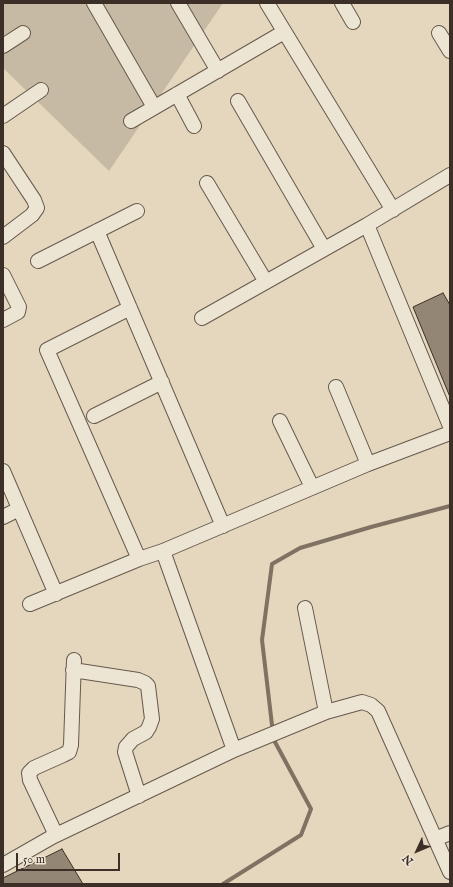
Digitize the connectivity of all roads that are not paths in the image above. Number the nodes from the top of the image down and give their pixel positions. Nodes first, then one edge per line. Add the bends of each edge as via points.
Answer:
1 (94, 3) edge
2 (178, 3) edge
3 (267, 3) edge
4 (342, 3) edge
5 (353, 22) dead end
6 (284, 32) junction
7 (23, 33) dead end
8 (439, 33) dead end
9 (3, 46) edge
10 (450, 51) edge
11 (218, 71) junction
12 (41, 90) dead end
13 (177, 94) junction
14 (238, 101) dead end
15 (154, 107) junction
16 (3, 116) edge
17 (132, 120) dead end
18 (194, 126) dead end
19 (3, 153) edge
20 (450, 175) edge
21 (208, 183) dead end
22 (393, 210) junction
23 (137, 211) dead end
24 (367, 225) junction
25 (98, 231) junction
26 (3, 237) edge
27 (324, 249) junction
28 (38, 261) dead end
29 (3, 275) edge
30 (266, 282) junction
31 (130, 308) junction
32 (202, 318) dead end
33 (3, 320) edge
34 (162, 382) junction
35 (336, 387) dead end
36 (94, 416) dead end
37 (280, 421) dead end
38 (450, 426) edge
39 (450, 433) edge
40 (368, 464) junction
41 (3, 471) edge
42 (312, 487) junction
43 (20, 509) junction
44 (3, 517) edge
45 (223, 526) junction
46 (163, 551) junction
47 (139, 559) junction
48 (56, 594) junction
49 (30, 604) dead end
50 (305, 608) dead end
51 (326, 712) junction
52 (234, 750) junction
53 (139, 796) junction
54 (450, 833) edge
55 (56, 835) junction
56 (435, 839) junction
57 (3, 866) edge
58 (450, 872) edge

1 - 15 street
2 - 11 street
3 - 6 street
4 - 5 street
6 - 11 street
6 - 22 street
7 - 9 street
8 - 10 street
11 - 13 street
12 - 16 street
13 - 15 street
13 - 18 street
14 - 27 street
15 - 17 street
19 - 26 street via 37,208 32,215
20 - 22 street
21 - 30 street
22 - 24 street
23 - 25 street
24 - 27 street
24 - 38 street
25 - 28 street
25 - 31 street
27 - 30 street
29 - 33 street via 19,307 18,312
30 - 32 street
31 - 34 street
31 - 47 street via 47,350
34 - 36 street
34 - 45 street
35 - 40 street
37 - 42 street
39 - 40 street
40 - 42 street
41 - 43 street
42 - 45 street
43 - 44 street
43 - 48 street
45 - 46 street
46 - 47 street
46 - 52 street
47 - 48 street
48 - 49 street
50 - 51 street
51 - 52 street
51 - 56 street via 362,702 378,711
52 - 53 street
53 - 55 street
53 - 55 street via 125,752 133,739 146,732 152,719 148,686 138,680 74,665 69,752 34,768 29,773
54 - 56 street
55 - 57 street
56 - 58 street

